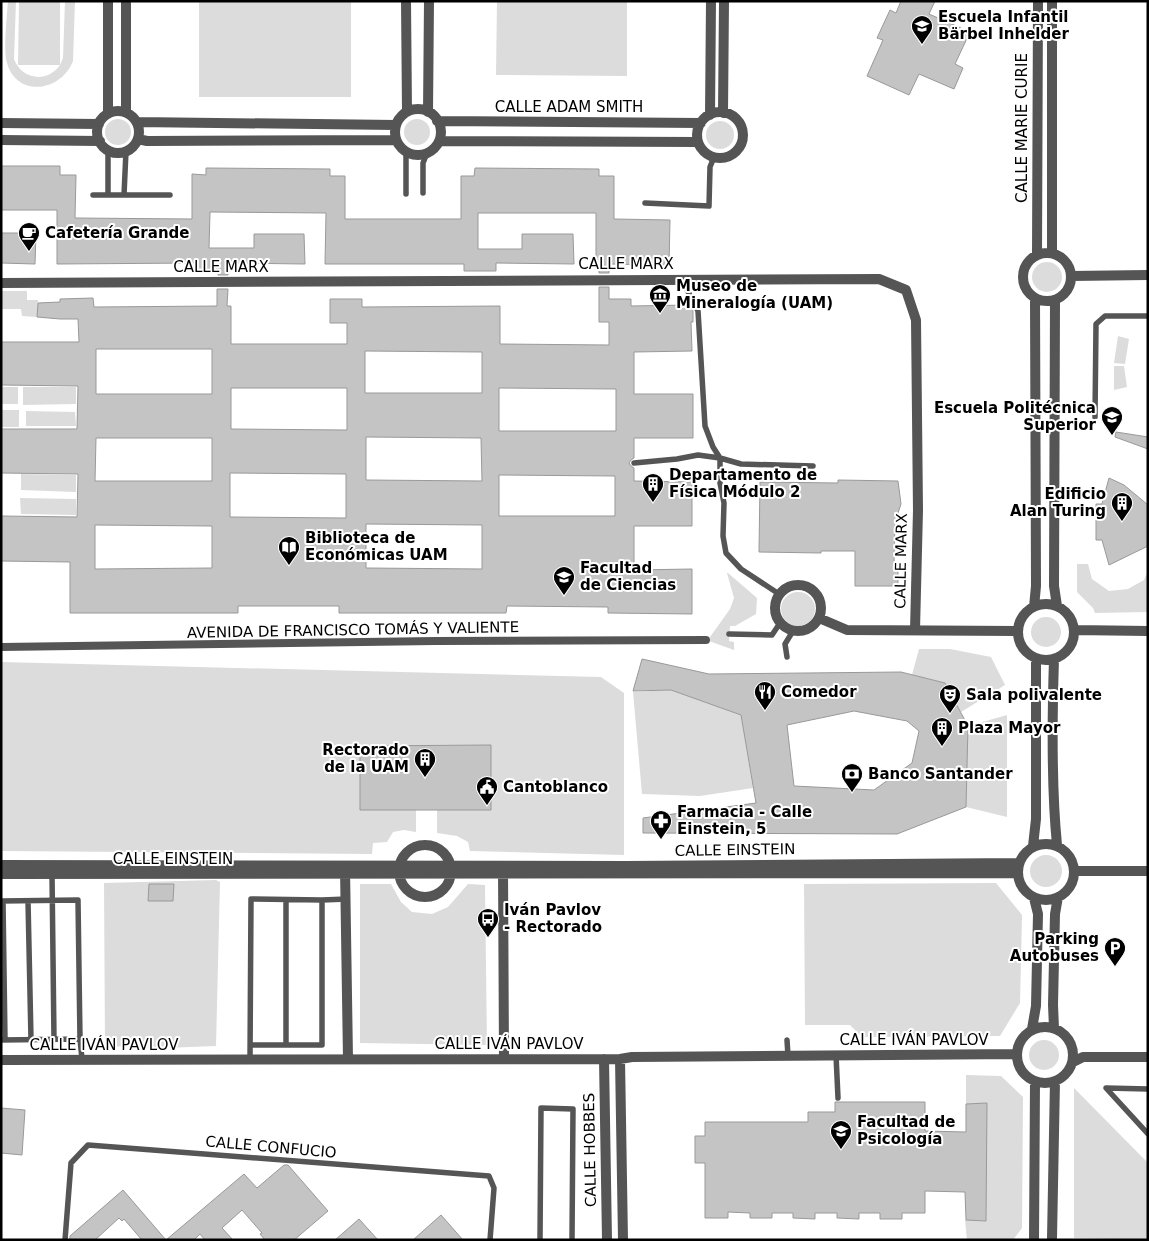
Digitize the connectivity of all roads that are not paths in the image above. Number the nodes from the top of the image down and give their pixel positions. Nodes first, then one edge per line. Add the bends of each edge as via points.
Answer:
1 (108, 1) edge
2 (126, 1) edge
3 (406, 1) edge
4 (429, 1) edge
5 (711, 1) edge
6 (724, 1) edge
7 (1038, 1) edge
8 (1052, 1) edge
9 (126, 112) junction
10 (407, 112) junction
11 (428, 112) junction
12 (723, 113) junction
13 (108, 114) junction
14 (710, 115) junction
15 (438, 121) junction
16 (137, 122) junction
17 (1, 123) edge
18 (701, 123) junction
19 (99, 124) junction
20 (396, 124) junction
21 (138, 139) junction
22 (1, 140) edge
23 (396, 140) junction
24 (100, 141) junction
25 (440, 141) junction
26 (698, 142) junction
27 (108, 150) junction
28 (126, 151) junction
29 (406, 152) junction
30 (427, 153) junction
31 (714, 157) junction
32 (423, 193) dead end
33 (170, 194) dead end
34 (406, 194) dead end
35 (93, 195) dead end
36 (108, 195) junction
37 (124, 195) junction
38 (645, 203) dead end
39 (1052, 254) junction
40 (1037, 255) junction
41 (1071, 276) junction
42 (1148, 276) edge
43 (681, 279) junction
44 (1, 283) edge
45 (1035, 298) junction
46 (1055, 300) junction
47 (1148, 316) edge
48 (1095, 416) dead end
49 (720, 458) junction
50 (634, 463) dead end
51 (812, 466) dead end
52 (779, 594) junction
53 (1057, 606) junction
54 (1034, 607) junction
55 (819, 618) junction
56 (780, 623) junction
57 (793, 630) junction
58 (915, 630) junction
59 (1074, 630) junction
60 (1148, 630) edge
61 (1017, 631) junction
62 (730, 634) dead end
63 (706, 640) dead end
64 (1, 647) edge
65 (787, 657) dead end
66 (1036, 659) junction
67 (1054, 659) junction
68 (1057, 845) junction
69 (1033, 846) junction
70 (1, 865) edge
71 (1018, 868) junction
72 (345, 869) junction
73 (399, 869) junction
74 (452, 870) junction
75 (503, 870) junction
76 (1074, 871) junction
77 (1148, 871) edge
78 (1, 874) edge
79 (52, 874) junction
80 (1058, 897) junction
81 (1034, 898) junction
82 (346, 899) junction
83 (52, 900) junction
84 (286, 900) junction
85 (322, 900) junction
86 (2, 901) edge
87 (28, 901) junction
88 (1054, 1028) junction
89 (1032, 1029) junction
90 (31, 1039) junction
91 (54, 1039) junction
92 (80, 1039) junction
93 (3, 1040) edge
94 (787, 1040) dead end
95 (250, 1045) junction
96 (286, 1045) junction
97 (1017, 1054) junction
98 (836, 1055) junction
99 (788, 1056) junction
100 (1148, 1057) edge
101 (250, 1059) junction
102 (348, 1059) junction
103 (504, 1059) junction
104 (604, 1059) junction
105 (620, 1059) junction
106 (1, 1060) edge
107 (82, 1060) junction
108 (1073, 1062) junction
109 (1035, 1082) junction
110 (1055, 1082) junction
111 (1148, 1089) edge
112 (838, 1098) dead end
113 (1148, 1134) edge
114 (1054, 1239) edge
115 (65, 1240) edge
116 (490, 1240) edge
117 (540, 1240) edge
118 (572, 1240) edge
119 (606, 1240) edge
120 (623, 1240) edge
121 (1033, 1240) edge

1 - 13 street
2 - 9 street
3 - 10 street
4 - 11 street
5 - 14 street
6 - 12 street
7 - 40 street, CALLE MARIE CURIE
8 - 39 street, CALLE MARIE CURIE
9 - 13 street
9 - 16 street
10 - 11 street
10 - 20 street
11 - 15 street
12 - 14 street
12 - 31 street via 736,119 743,132 742,140 740,147 728,156
13 - 19 street
14 - 18 street
15 - 18 street, CALLE ADAM SMITH
15 - 25 street
16 - 20 street
16 - 21 street
17 - 19 street
18 - 26 street
19 - 24 street
20 - 23 street
21 - 23 street
21 - 28 street
22 - 24 street
23 - 29 street
24 - 27 street
25 - 26 street
25 - 30 street
26 - 31 street via 707,154
27 - 28 street
27 - 36 lane
28 - 37 lane
29 - 30 street via 413,155
29 - 34 lane
30 - 32 lane via 423,163
31 - 38 lane via 710,166 709,206
33 - 37 lane
35 - 36 lane
36 - 37 lane
39 - 40 street
39 - 41 street via 1065,261
40 - 45 street via 1026,265 1022,280 1029,294
41 - 42 street
41 - 46 street via 1067,291
43 - 44 street, CALLE MARX
43 - 49 lane via 698,311 705,426 712,447
43 - 58 street, CALLE MARX via 879,279 906,290 916,320 918,510
45 - 46 street
45 - 54 street
46 - 53 street via 1054,586
47 - 48 lane via 1104,316 1096,324
49 - 50 lane via 698,455
49 - 51 lane via 741,464
49 - 52 lane via 726,553 741,569
52 - 55 street via 799,585 813,590 820,604
52 - 56 street via 775,609
53 - 54 street via 1041,604
53 - 59 street via 1070,618
54 - 61 street via 1022,616
55 - 57 street via 808,629
55 - 58 street via 847,630
56 - 57 street
56 - 62 lane via 772,635
57 - 65 lane via 785,644
58 - 61 street
59 - 60 street
59 - 67 street via 1069,648
61 - 66 street via 1022,648
63 - 64 street, AVENIDA DE FRANCISCO TOMÁS Y VALIENTE
66 - 67 street
66 - 69 street via 1036,819
67 - 68 street
68 - 69 street via 1041,843
68 - 76 street via 1069,855
69 - 71 street via 1022,856
70 - 72 street, CALLE EINSTEIN
71 - 75 street, CALLE EINSTEIN
71 - 81 street via 1022,888
72 - 73 street, CALLE EINSTEIN
72 - 79 street, CALLE EINSTEIN
72 - 82 street
73 - 74 street, CALLE EINSTEIN
73 - 74 street via 408,852 430,845 444,852
73 - 74 street via 405,888 418,897 426,898 446,888
74 - 75 street, CALLE EINSTEIN
75 - 103 street
76 - 77 street
76 - 80 street via 1070,886
78 - 79 street, CALLE EINSTEIN
79 - 83 lane
80 - 81 street via 1050,900
80 - 88 street
81 - 89 street via 1038,914 1036,1006
82 - 85 lane
82 - 102 street
83 - 87 lane
83 - 91 lane
83 - 92 lane via 78,900
84 - 85 lane
84 - 95 lane via 251,899
84 - 96 lane
85 - 96 lane via 322,1046
86 - 87 lane
86 - 93 lane
87 - 90 lane
88 - 89 street
88 - 108 street via 1068,1038 1074,1053
89 - 97 street via 1019,1043
90 - 91 lane
90 - 93 lane
91 - 92 lane
92 - 107 lane
94 - 99 lane
95 - 96 lane
95 - 101 lane
97 - 98 street, CALLE IVÁN PAVLOV
97 - 109 street via 1021,1070
98 - 99 street, CALLE IVÁN PAVLOV
98 - 112 lane
99 - 105 street, CALLE IVÁN PAVLOV
100 - 108 street via 1083,1057
101 - 102 street, CALLE IVÁN PAVLOV
101 - 107 street, CALLE IVÁN PAVLOV
102 - 103 street, CALLE IVÁN PAVLOV
103 - 104 street, CALLE IVÁN PAVLOV
104 - 105 street, CALLE IVÁN PAVLOV
104 - 119 street, CALLE HOBBES
105 - 120 street, CALLE HOBBES
106 - 107 street, CALLE IVÁN PAVLOV
108 - 110 street via 1069,1071
109 - 110 street
109 - 121 street
110 - 114 street
111 - 113 lane via 1106,1088
114 - 121 street
115 - 116 lane, CALLE CONFUCIO via 72,1163 88,1145 488,1176 494,1188
117 - 118 lane via 541,1108 573,1109

